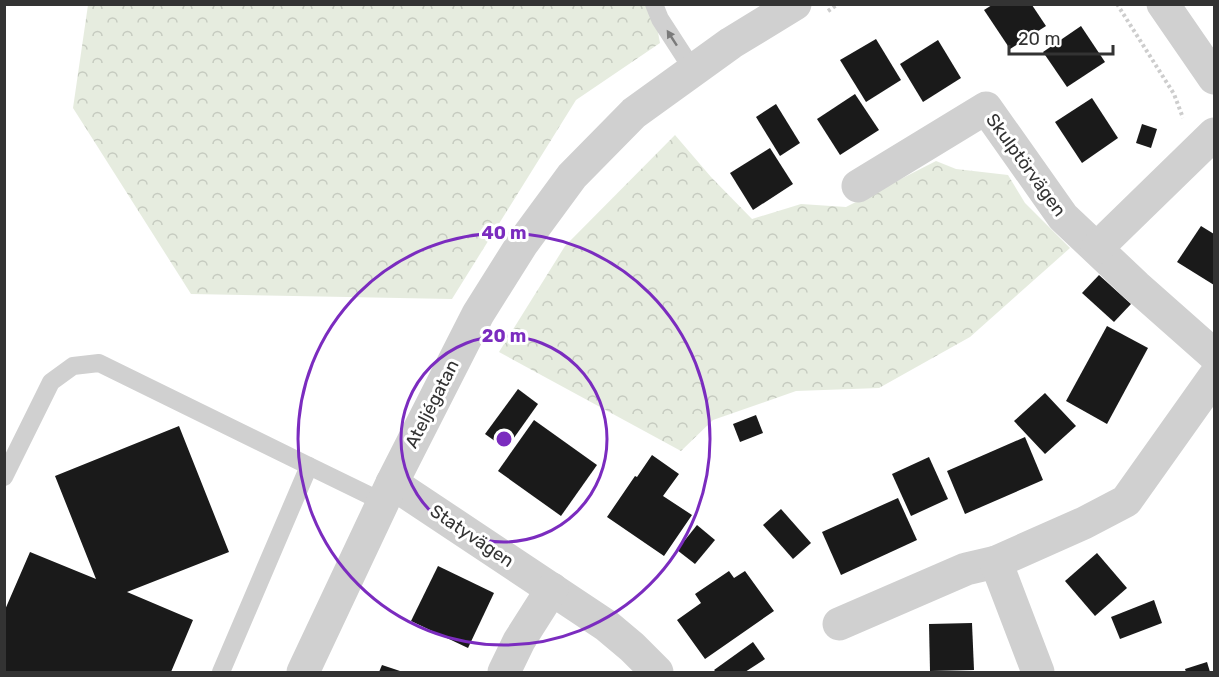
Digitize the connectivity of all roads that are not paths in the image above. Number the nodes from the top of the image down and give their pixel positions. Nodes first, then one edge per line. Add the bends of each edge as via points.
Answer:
1 (654, 4) edge
2 (795, 4) edge
3 (1163, 4) edge
4 (693, 70) junction
5 (1215, 78) edge
6 (1207, 141) edge
7 (858, 186) dead end
8 (1096, 248) junction
9 (1215, 355) edge
10 (1215, 377) edge
11 (309, 466) junction
12 (4, 477) edge
13 (388, 493) junction
14 (996, 562) junction
15 (552, 589) junction
16 (839, 624) dead end
17 (221, 672) edge
18 (303, 672) edge
19 (504, 672) edge
20 (657, 672) edge
21 (1038, 672) edge

4 -> 1 lane
2 - 4 street, Ateljégatan
3 - 5 street
4 - 13 street, Ateljégatan via 634,113 572,176 522,244 478,314
6 - 8 street
7 - 8 street, Skulptörvägen via 986,108 1064,217
8 - 9 street, Skulptörvägen
10 - 14 street via 1126,501
11 - 12 lane via 99,363 73,366 51,382
11 - 13 lane
11 - 17 lane
13 - 15 street, Statyvägen
13 - 18 street, Ateljégatan
14 - 16 street via 966,569
14 - 21 street
15 - 19 street
15 - 20 street, Statyvägen via 607,626

